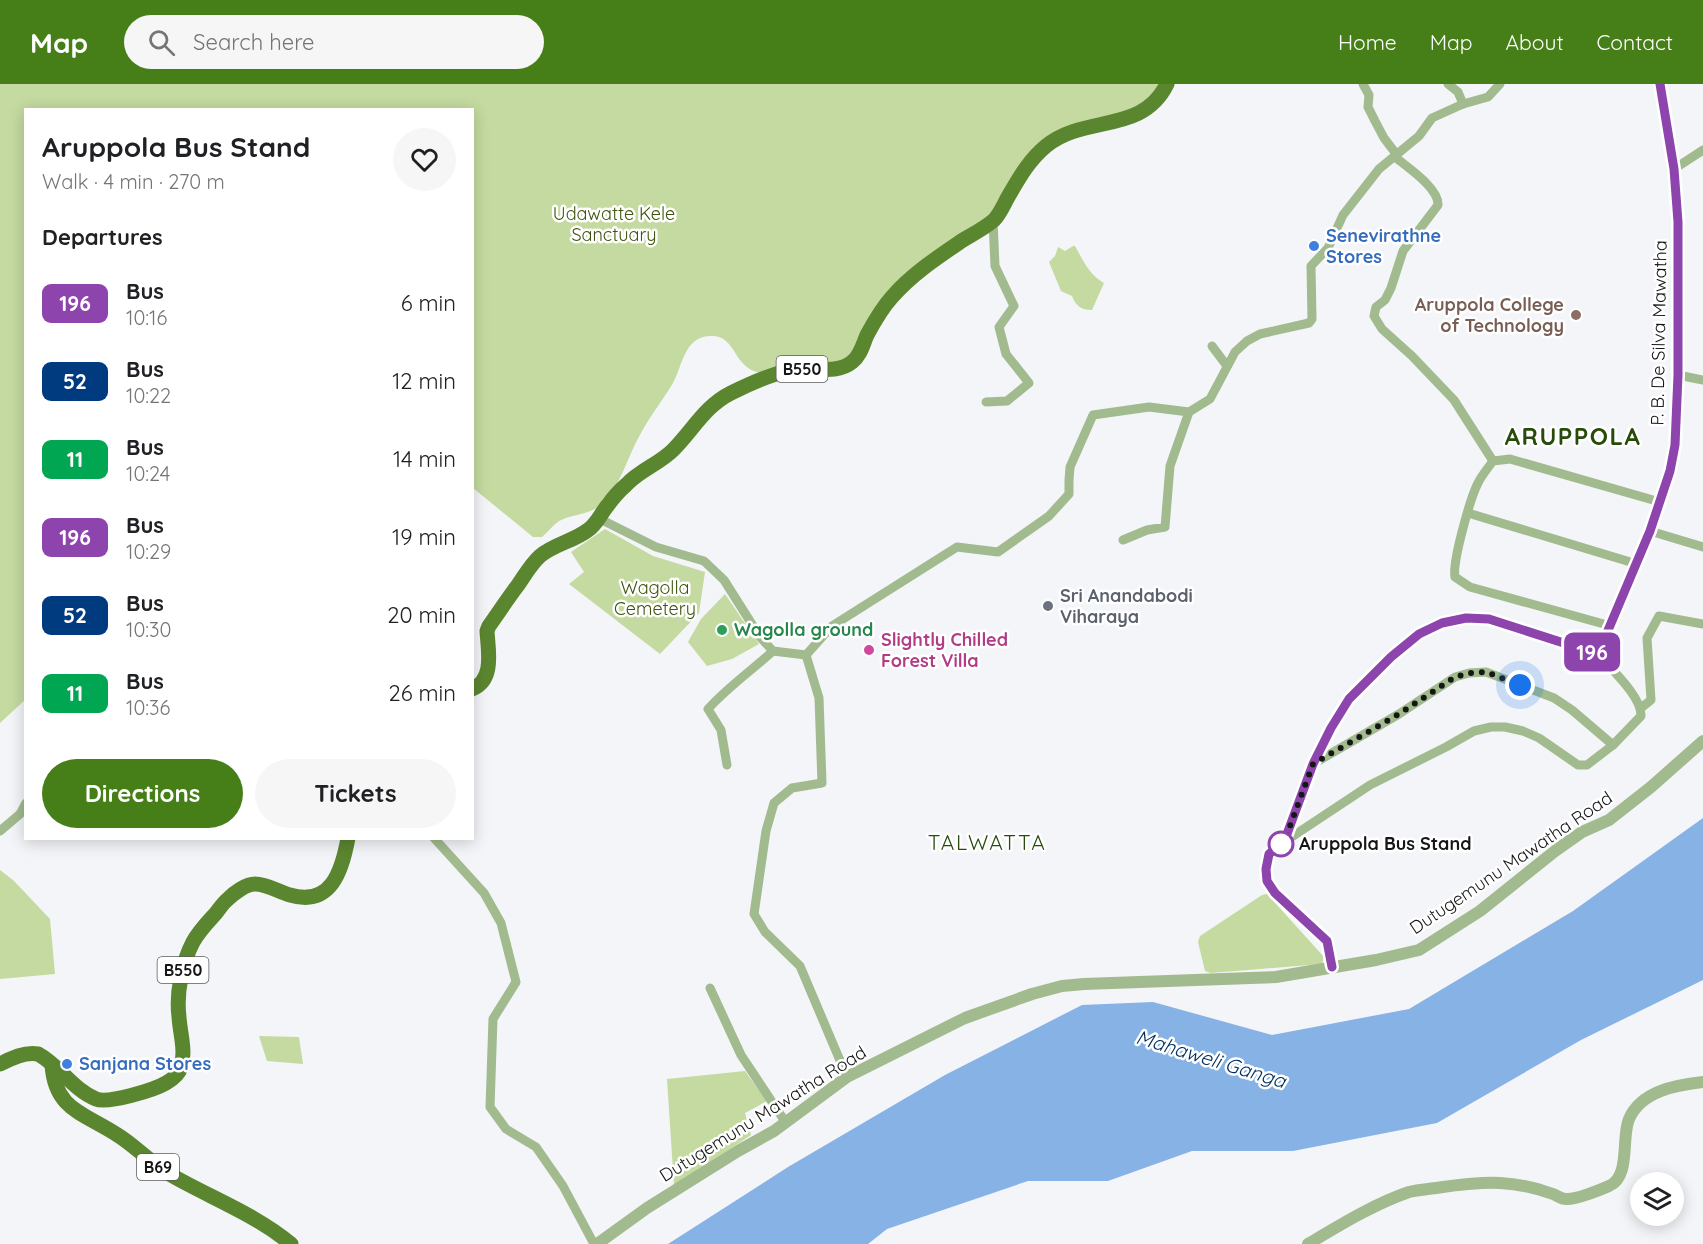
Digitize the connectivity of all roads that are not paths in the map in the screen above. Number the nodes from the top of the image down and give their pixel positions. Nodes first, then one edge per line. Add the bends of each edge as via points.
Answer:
1 (1167, 84) edge
2 (1364, 84) edge
3 (1448, 84) edge
4 (1500, 84) edge
5 (1660, 84) edge
6 (1463, 104) junction
7 (1703, 150) edge
8 (1396, 156) junction
9 (1674, 169) junction
10 (993, 220) junction
11 (1212, 346) dead end
12 (1227, 366) junction
13 (1678, 375) junction
14 (1703, 380) edge
15 (986, 402) dead end
16 (1189, 412) junction
17 (1493, 461) junction
18 (1660, 502) junction
19 (1468, 513) junction
20 (598, 518) junction
21 (1650, 531) junction
22 (1123, 540) dead end
23 (1703, 548) edge
24 (1637, 564) junction
25 (1703, 624) edge
26 (1611, 626) junction
27 (773, 651) junction
28 (1598, 654) junction
29 (806, 655) junction
30 (475, 684) edge
31 (1641, 708) junction
32 (1703, 741) edge
33 (1613, 745) junction
34 (1313, 764) junction
35 (727, 765) dead end
36 (24, 807) edge
37 (0, 831) edge
38 (348, 840) edge
39 (436, 840) edge
40 (1284, 842) junction
41 (1332, 967) junction
42 (710, 988) dead end
43 (0, 1064) edge
44 (52, 1065) junction
45 (847, 1077) junction
46 (1703, 1083) edge
47 (786, 1123) junction
48 (291, 1244) edge
49 (595, 1244) edge
50 (1308, 1244) edge

1 - 10 main road, B550 via 1159,97 1136,115 1079,128 1047,145 1022,173
2 - 8 street via 1369,95 1368,107
3 - 6 street via 1458,92
4 - 6 street via 1488,97
5 - 9 street, P. B. De Silva Mawatha
6 - 8 street via 1432,118
7 - 9 street
8 - 12 street via 1379,169 1343,215 1328,248 1311,266 1309,323 1260,334 1235,352
8 - 17 street via 1424,180 1438,205 1403,251 1391,288 1376,306 1374,316 1382,329 1454,400
9 - 13 street, P. B. De Silva Mawatha
10 - 15 street via 995,266 1014,306 999,327 1006,354 1029,383 1007,402
10 - 20 main road, B550 via 904,284 879,315 853,362 838,369 793,369 761,378 721,398 674,449 626,484
11 - 12 street
12 - 16 street via 1210,399
13 - 14 street
13 - 18 street, P. B. De Silva Mawatha via 1675,445
16 - 22 street via 1170,466 1165,527
16 - 29 street via 1149,407 1093,415 1070,467 1069,494 1049,516 998,552 957,547 832,627
17 - 18 street via 1510,459
17 - 19 street via 1477,483
18 - 21 street, P. B. De Silva Mawatha
19 - 24 street
19 - 26 street via 1454,570 1460,581
20 - 27 street via 656,547 704,561 723,580
20 - 30 main road, B550 via 587,531 550,549 532,565 489,626 489,665 486,676
21 - 23 street
21 - 24 street, P. B. De Silva Mawatha
24 - 26 street, P. B. De Silva Mawatha
25 - 31 street via 1659,616 1647,638 1651,700
26 - 28 street, P. B. De Silva Mawatha
27 - 29 street
27 - 35 street via 708,709 721,730
28 - 31 street
28 - 34 street via 1489,619 1442,623 1419,634 1349,699
29 - 45 street via 819,698 822,783 792,788 774,803 754,914 765,932 800,966
31 - 33 street via 1641,716
32 - 41 street, Dutugemunu Mawatha Road via 1609,820 1582,832 1480,911 1419,950
33 - 34 street via 1554,698 1486,672 1469,673 1455,677
33 - 40 street via 1587,765 1578,765 1523,731 1505,727 1473,731 1370,785
34 - 40 street
36 - 37 street
38 - 44 main road, B550 via 344,860 329,889 315,897 299,897 255,884 227,899 203,927 186,957 180,985 178,1014 183,1054 179,1072 172,1079 164,1085 102,1100 88,1095
39 - 49 street via 484,892 501,923 516,982 493,1019 490,1107 506,1130 536,1147
40 - 41 street via 1269,854 1267,881 1327,941
41 - 45 street, Dutugemunu Mawatha Road via 1276,977 1062,986 965,1018
42 - 47 street via 741,1055
43 - 44 main road via 34,1053
44 - 48 main road, B69 via 54,1085 70,1106 116,1133 163,1170 241,1210
45 - 47 street, Dutugemunu Mawatha Road
46 - 50 street via 1667,1088 1636,1107 1625,1130 1622,1169 1612,1185 1574,1199 1499,1183 1411,1192 1364,1212
47 - 49 street, Dutugemunu Mawatha Road

